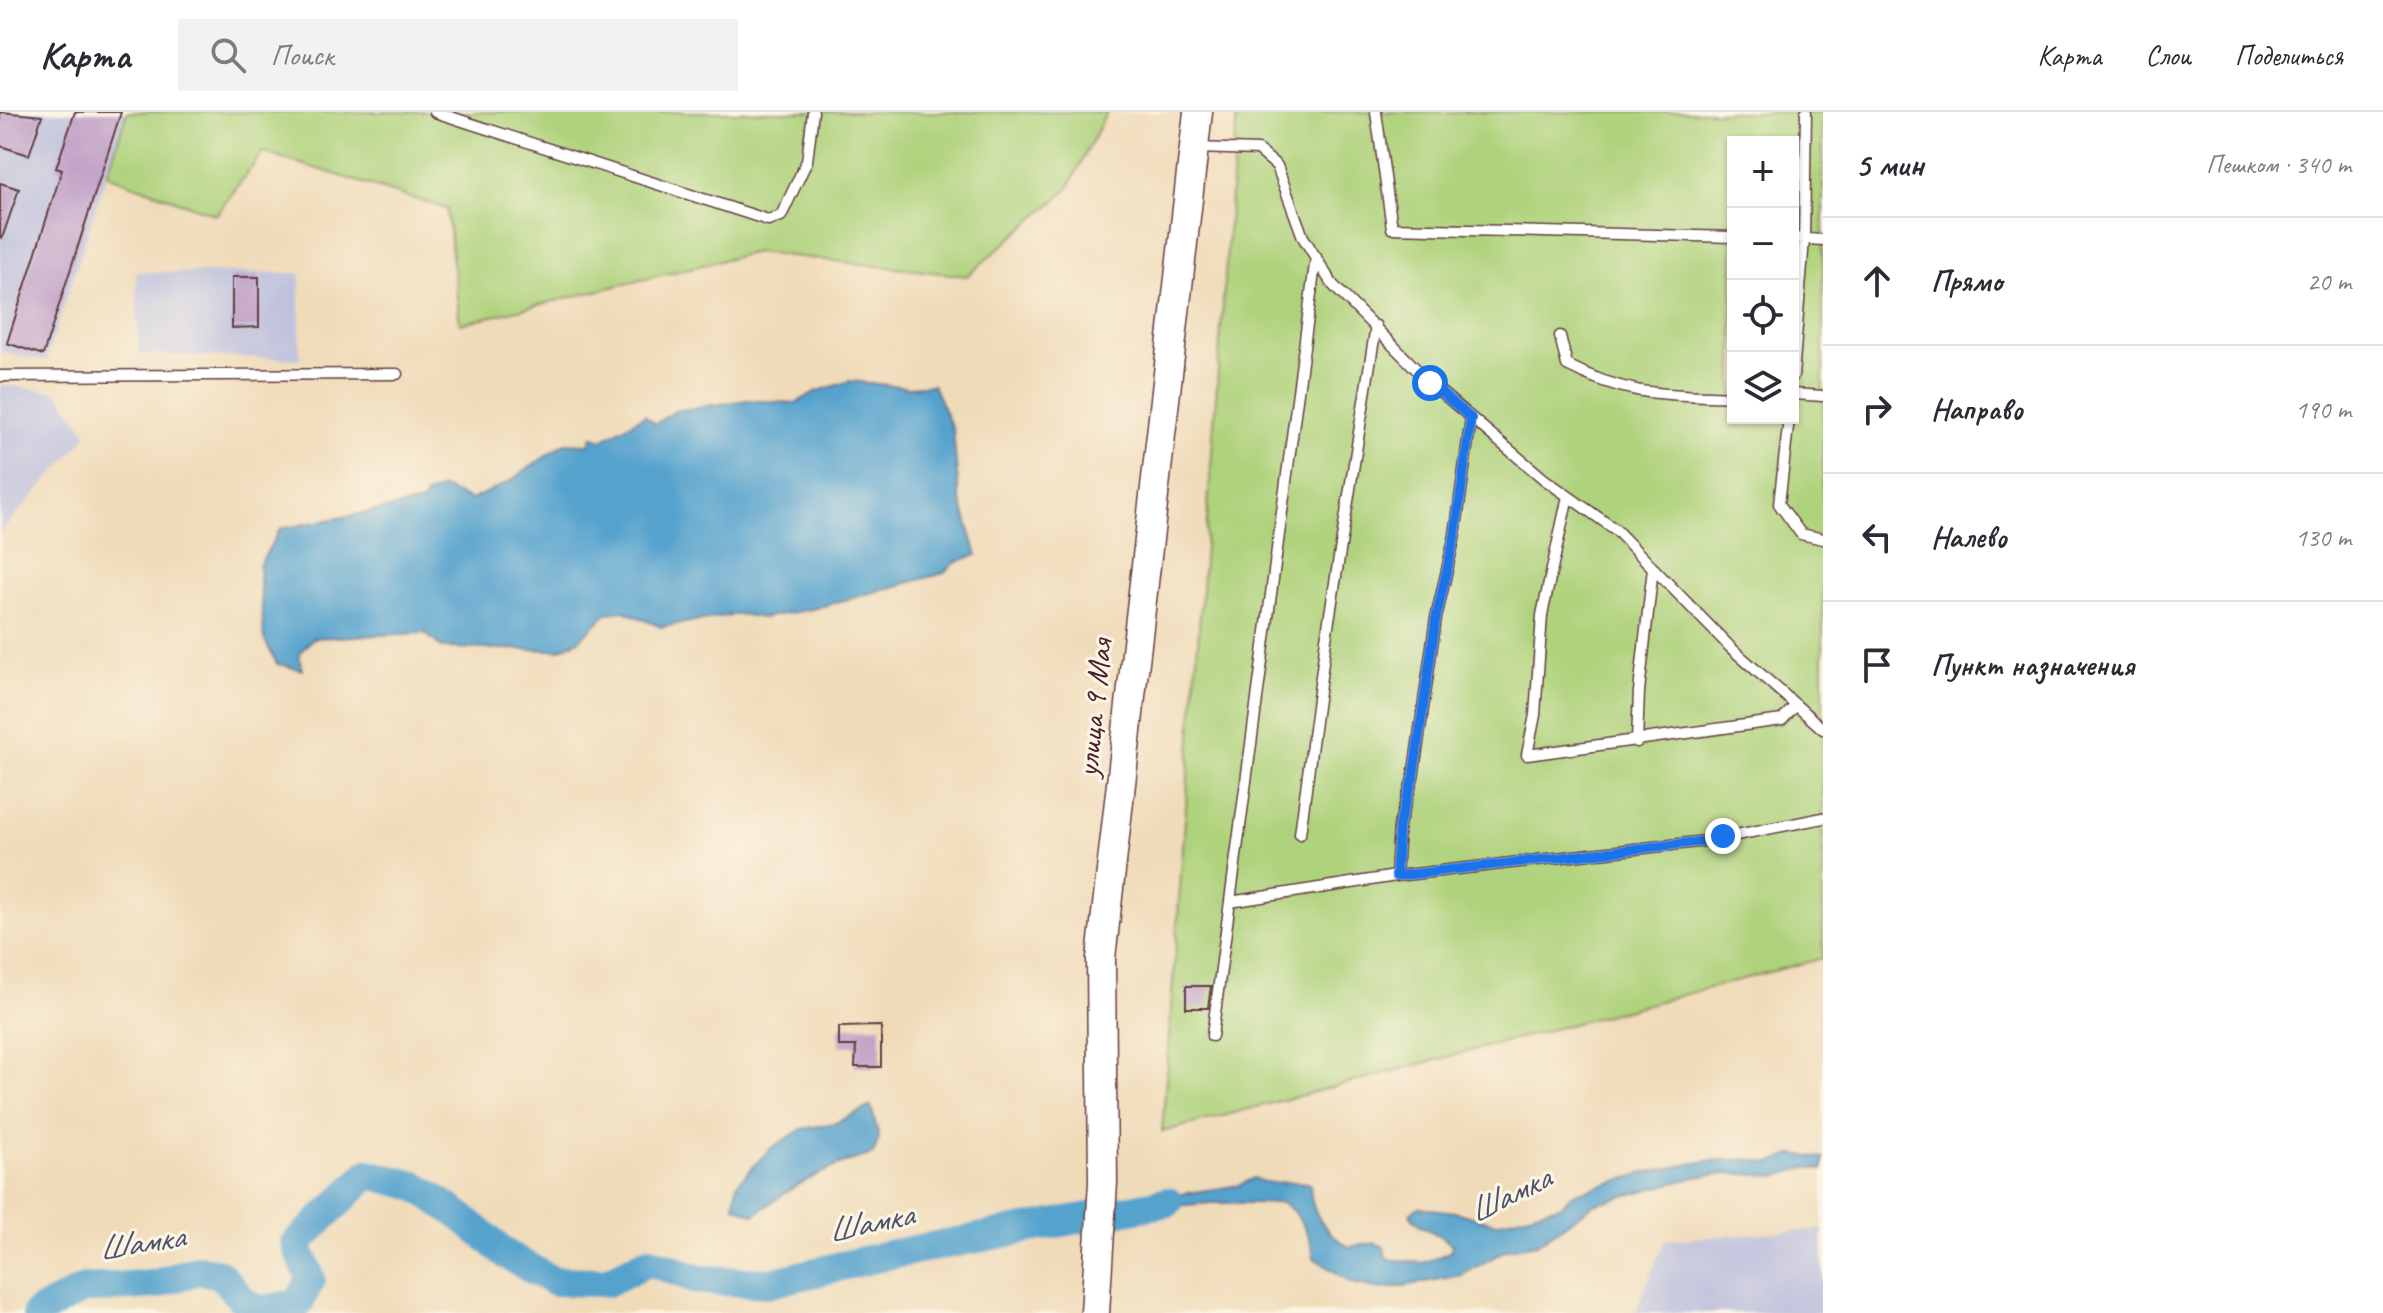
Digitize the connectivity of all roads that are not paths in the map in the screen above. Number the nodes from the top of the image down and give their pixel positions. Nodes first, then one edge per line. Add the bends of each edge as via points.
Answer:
1 (435, 112) edge
2 (813, 112) edge
3 (1198, 112) edge
4 (1376, 112) edge
5 (1806, 112) edge
6 (1194, 148) junction
7 (1799, 223) edge
8 (1727, 237) edge
9 (1799, 239) edge
10 (1823, 240) edge
11 (1316, 257) junction
12 (1797, 280) edge
13 (1376, 326) junction
14 (1560, 336) dead end
15 (1794, 352) edge
16 (397, 374) dead end
17 (0, 376) edge
18 (1799, 394) edge
19 (1823, 396) edge
20 (1727, 397) edge
21 (1471, 418) junction
22 (1788, 424) edge
23 (1568, 496) junction
24 (1823, 539) edge
25 (1653, 568) junction
26 (1796, 705) junction
27 (1823, 729) edge
28 (1637, 742) junction
29 (1823, 818) edge
30 (1300, 834) dead end
31 (1396, 876) junction
32 (1230, 902) junction
33 (1212, 1036) dead end
34 (1095, 1313) edge

1 - 2 lane via 768,220 781,216 807,161
3 - 6 main road, улица 9 Мая
4 - 8 lane via 1392,228
5 - 7 lane
6 - 11 lane via 1258,150 1277,166 1303,237
6 - 34 main road, улица 9 Мая via 1101,958 1103,1182
9 - 10 lane
11 - 13 lane via 1332,284
11 - 32 lane
12 - 15 lane
13 - 21 lane via 1399,354
13 - 30 lane
14 - 20 lane via 1567,365 1605,385
16 - 17 lane
18 - 19 lane
21 - 23 lane
21 - 31 lane via 1413,778 1399,825
22 - 24 lane via 1779,504 1801,534
23 - 25 lane via 1616,530
23 - 28 lane via 1542,615 1527,755
25 - 26 lane
25 - 28 lane
26 - 27 lane
26 - 28 lane via 1782,720
29 - 31 lane via 1706,841
31 - 32 lane
32 - 33 lane

